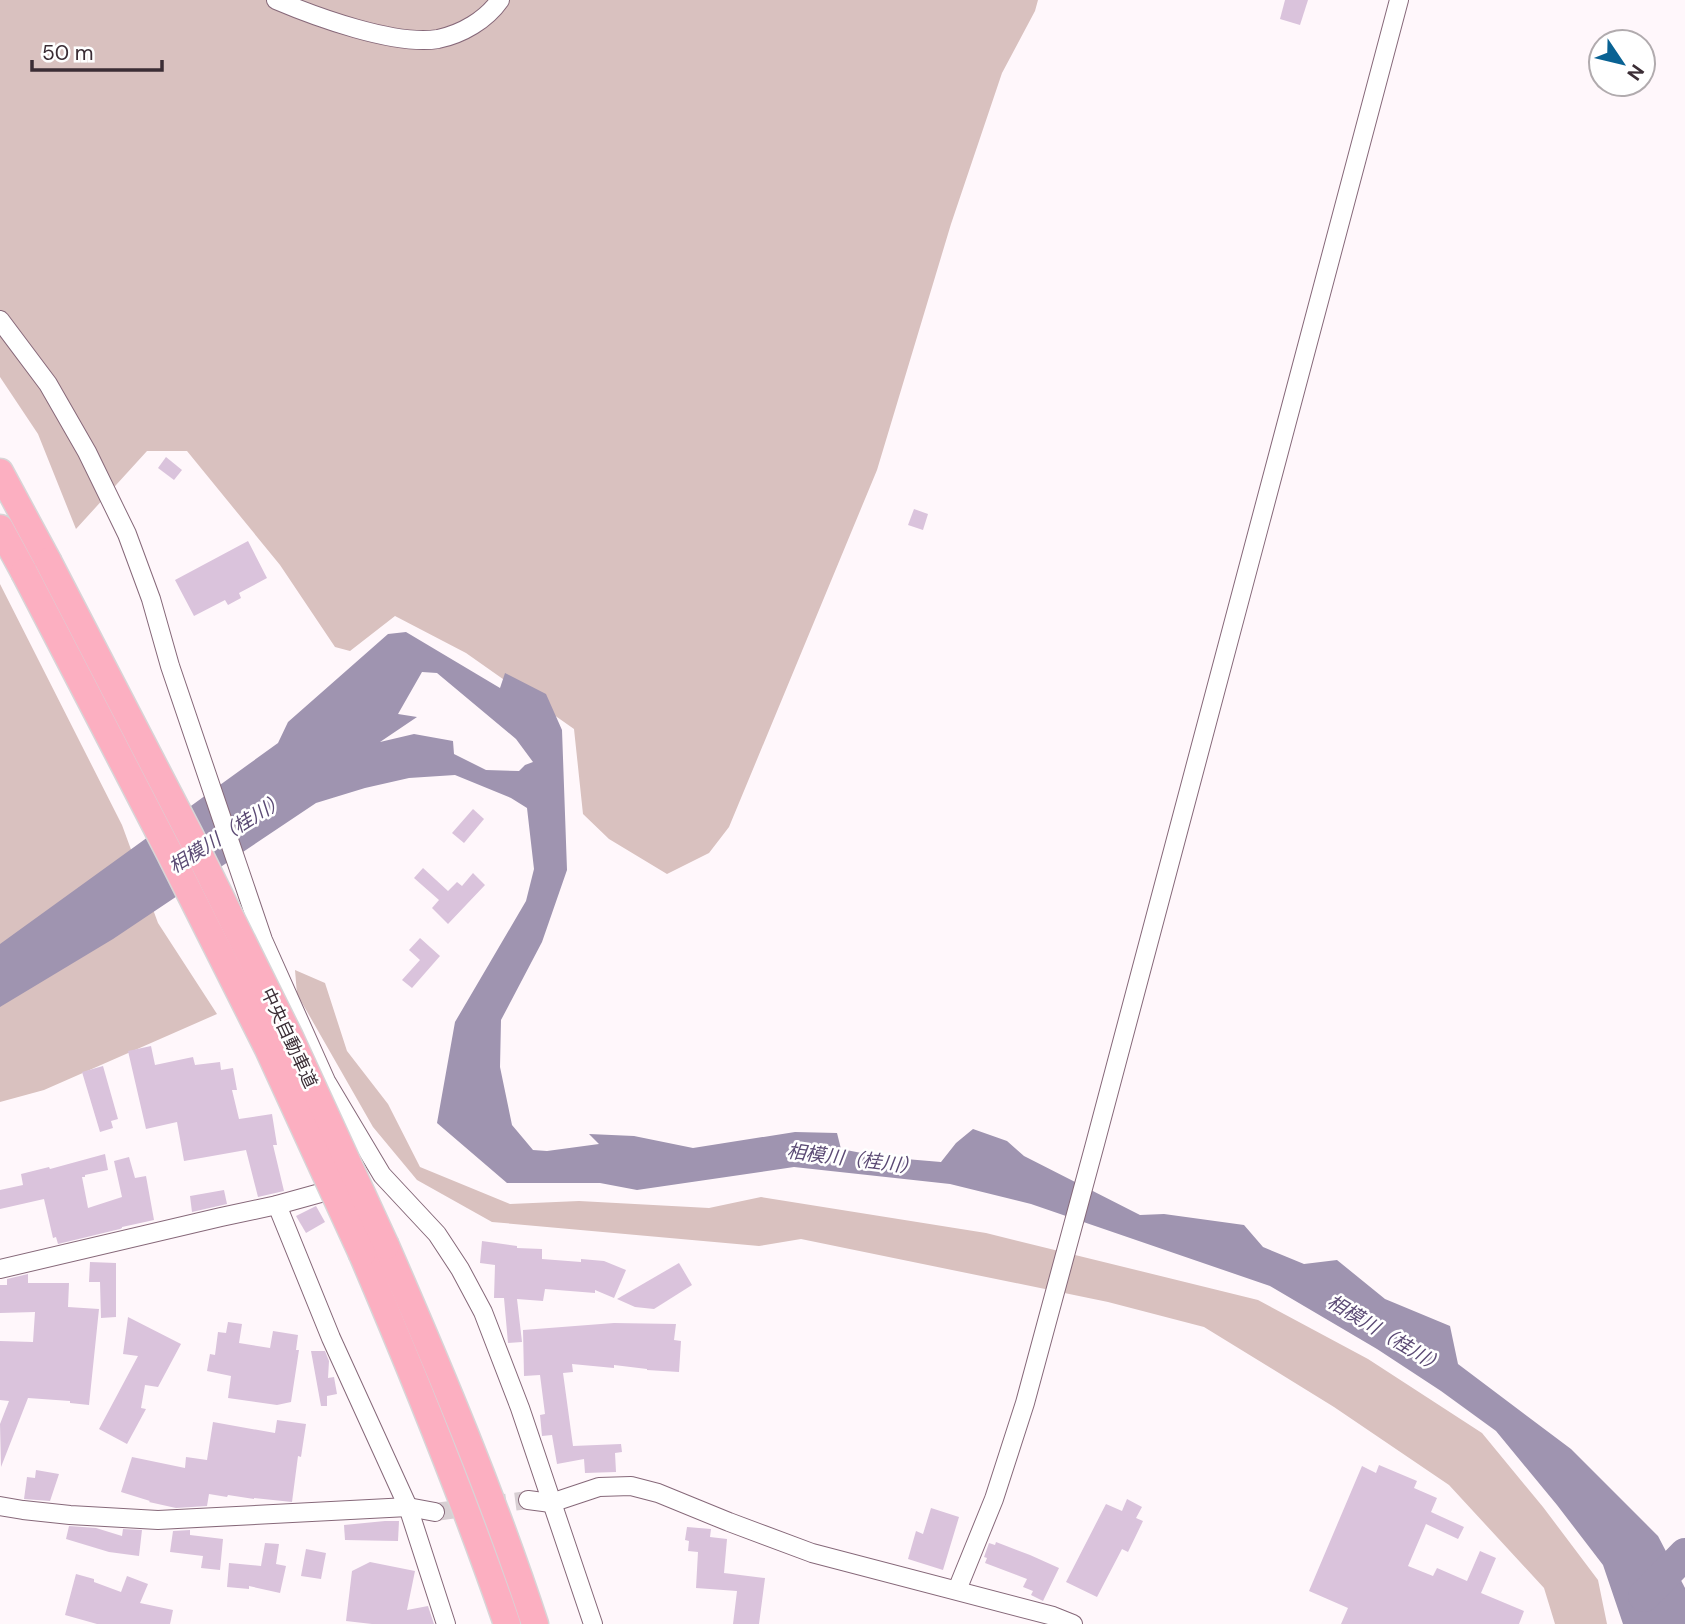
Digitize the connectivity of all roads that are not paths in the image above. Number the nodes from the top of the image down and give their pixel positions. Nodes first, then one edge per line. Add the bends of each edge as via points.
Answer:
1 (276, 0) edge
2 (500, 0) edge
3 (1399, 0) edge
4 (0, 320) edge
5 (0, 472) edge
6 (0, 528) edge
7 (36, 566) junction
8 (382, 1175) junction
9 (277, 1205) junction
10 (374, 1250) junction
11 (0, 1269) edge
12 (528, 1500) tunnel mouth
13 (551, 1503) junction
14 (0, 1506) edge
15 (408, 1507) junction
16 (435, 1512) tunnel mouth
17 (957, 1590) junction
18 (446, 1624) edge
19 (507, 1624) edge
20 (535, 1624) edge
21 (593, 1624) edge
22 (1073, 1624) edge

1 - 2 street via 373,33 407,39 436,39 462,32
3 - 17 street via 1025,1403 994,1499
4 - 8 street via 48,384 88,452 127,534 263,940 326,1081
5 - 7 highway, 中央自動車道
6 - 7 highway, 中央自動車道
7 - 10 highway, 中央自動車道, bridge via 190,835 290,1037
8 - 9 street
8 - 13 street via 437,1234 483,1312
9 - 11 street
9 - 15 street
10 - 19 highway, 中央自動車道 via 401,1345
10 - 20 highway, 中央自動車道 via 425,1334
12 - 13 street
13 - 17 street via 599,1487 631,1486 812,1553
13 - 21 street
14 - 15 street via 158,1520
15 - 16 street
15 - 18 street
17 - 22 street

